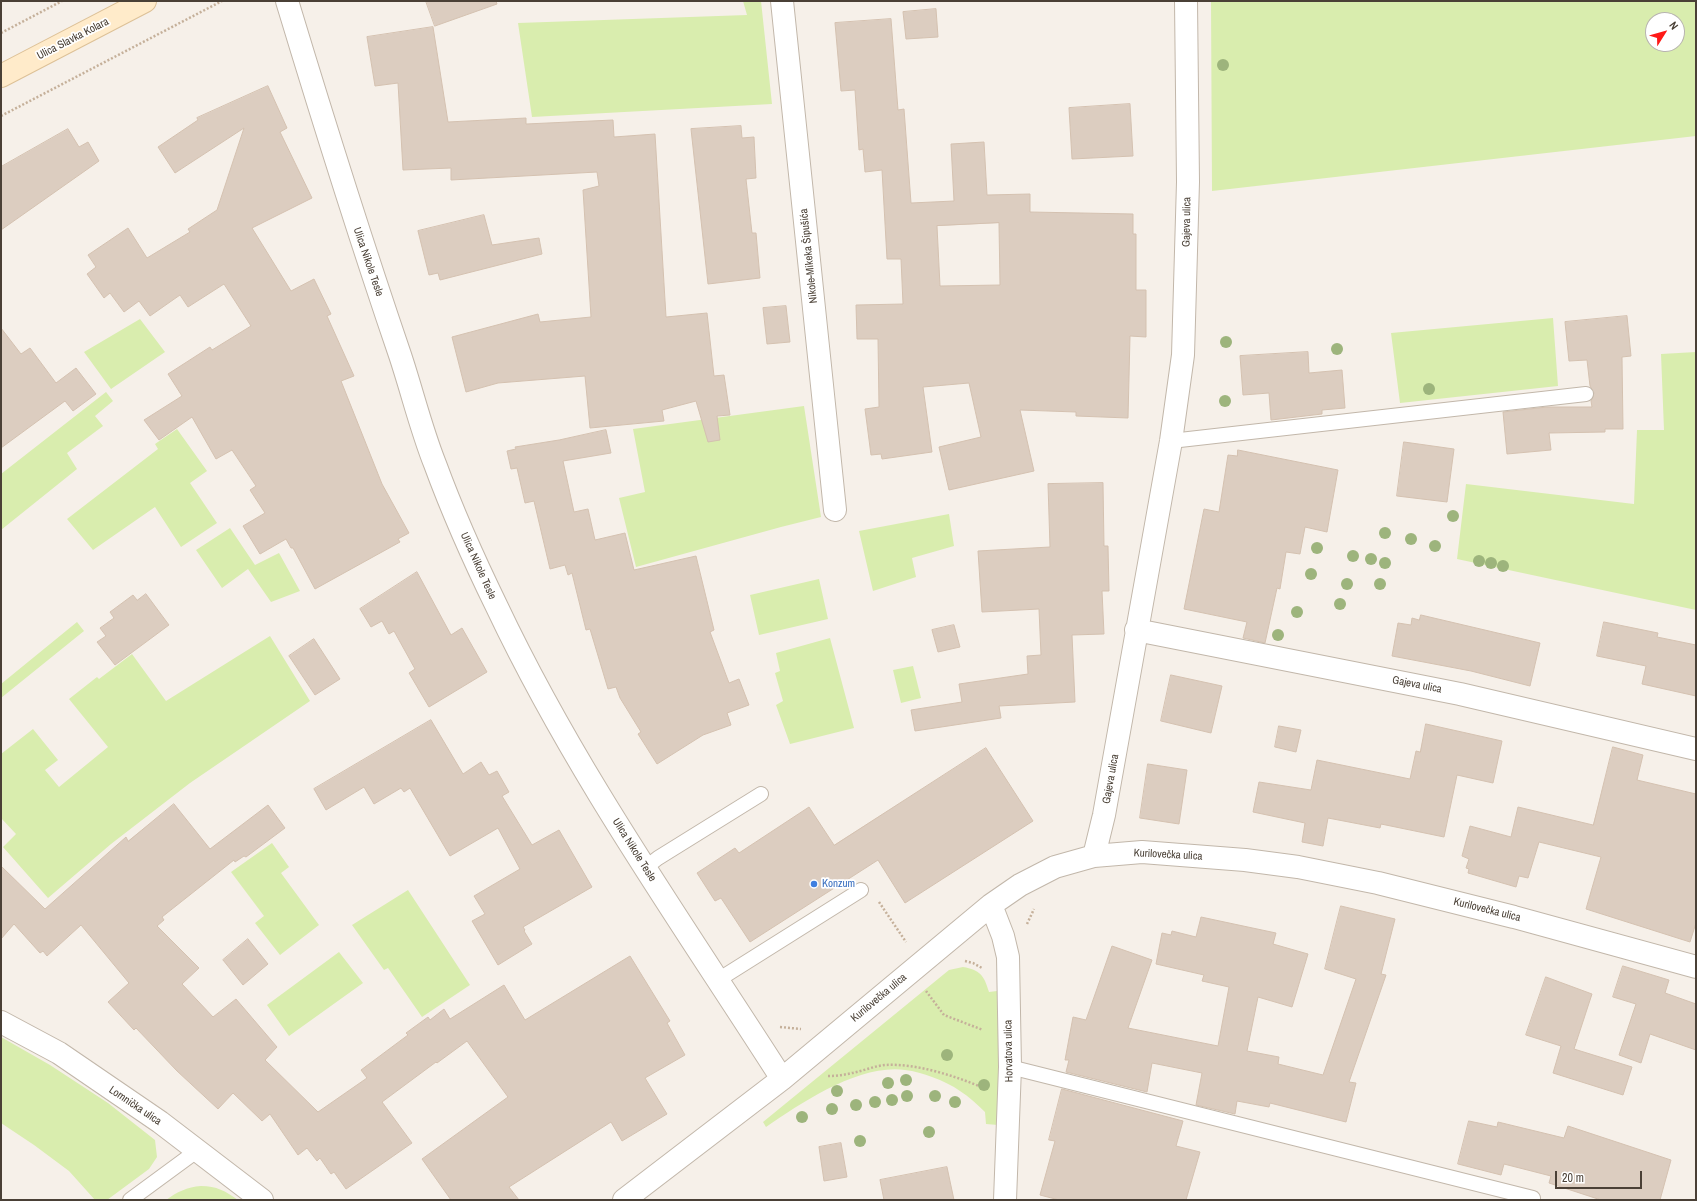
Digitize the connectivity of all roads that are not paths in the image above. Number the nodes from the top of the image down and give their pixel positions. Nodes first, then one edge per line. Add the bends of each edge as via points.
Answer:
1 (145, 1) edge
2 (288, 1) edge
3 (782, 1) edge
4 (1186, 1) edge
5 (1, 76) edge
6 (1586, 394) dead end
7 (1171, 441) junction
8 (835, 510) dead end
9 (1136, 630) junction
10 (1696, 749) edge
11 (761, 794) dead end
12 (1094, 856) junction
13 (645, 868) junction
14 (861, 890) road end
15 (991, 905) junction
16 (1696, 968) edge
17 (718, 980) junction
18 (1, 1022) edge
19 (1010, 1067) junction
20 (782, 1079) junction
21 (198, 1150) junction
22 (1533, 1198) dead end
23 (130, 1200) edge
24 (262, 1200) edge
25 (624, 1200) edge
26 (1005, 1200) edge

1 - 5 main road, Ulica Slavka Kolara
2 - 13 street, Ulica Nikole Tesle via 355,222 434,462 466,540 498,610 557,723
3 - 8 street, Nikole-Mikeka Šipušića
4 - 7 street, Gajeva ulica via 1188,182 1185,308 1183,355
6 - 7 lane
7 - 9 street, Gajeva ulica
9 - 10 street, Gajeva ulica via 1460,694
9 - 12 street, Gajeva ulica via 1104,815
11 - 13 lane
12 - 15 street, Kurilovečka ulica via 1054,867 1020,885
12 - 16 street, Kurilovečka ulica via 1142,852 1298,867 1378,883 1514,916
13 - 17 street, Ulica Nikole Tesle
14 - 17 lane
15 - 19 street, Horvatova ulica via 1008,957
15 - 20 street, Kurilovečka ulica
17 - 20 street, Ulica Nikole Tesle
18 - 21 street, Lomnička ulica via 59,1053
19 - 22 lane
19 - 26 street, Horvatova ulica
20 - 25 street, Kurilovečka ulica
21 - 23 lane
21 - 24 street, Lomnička ulica

